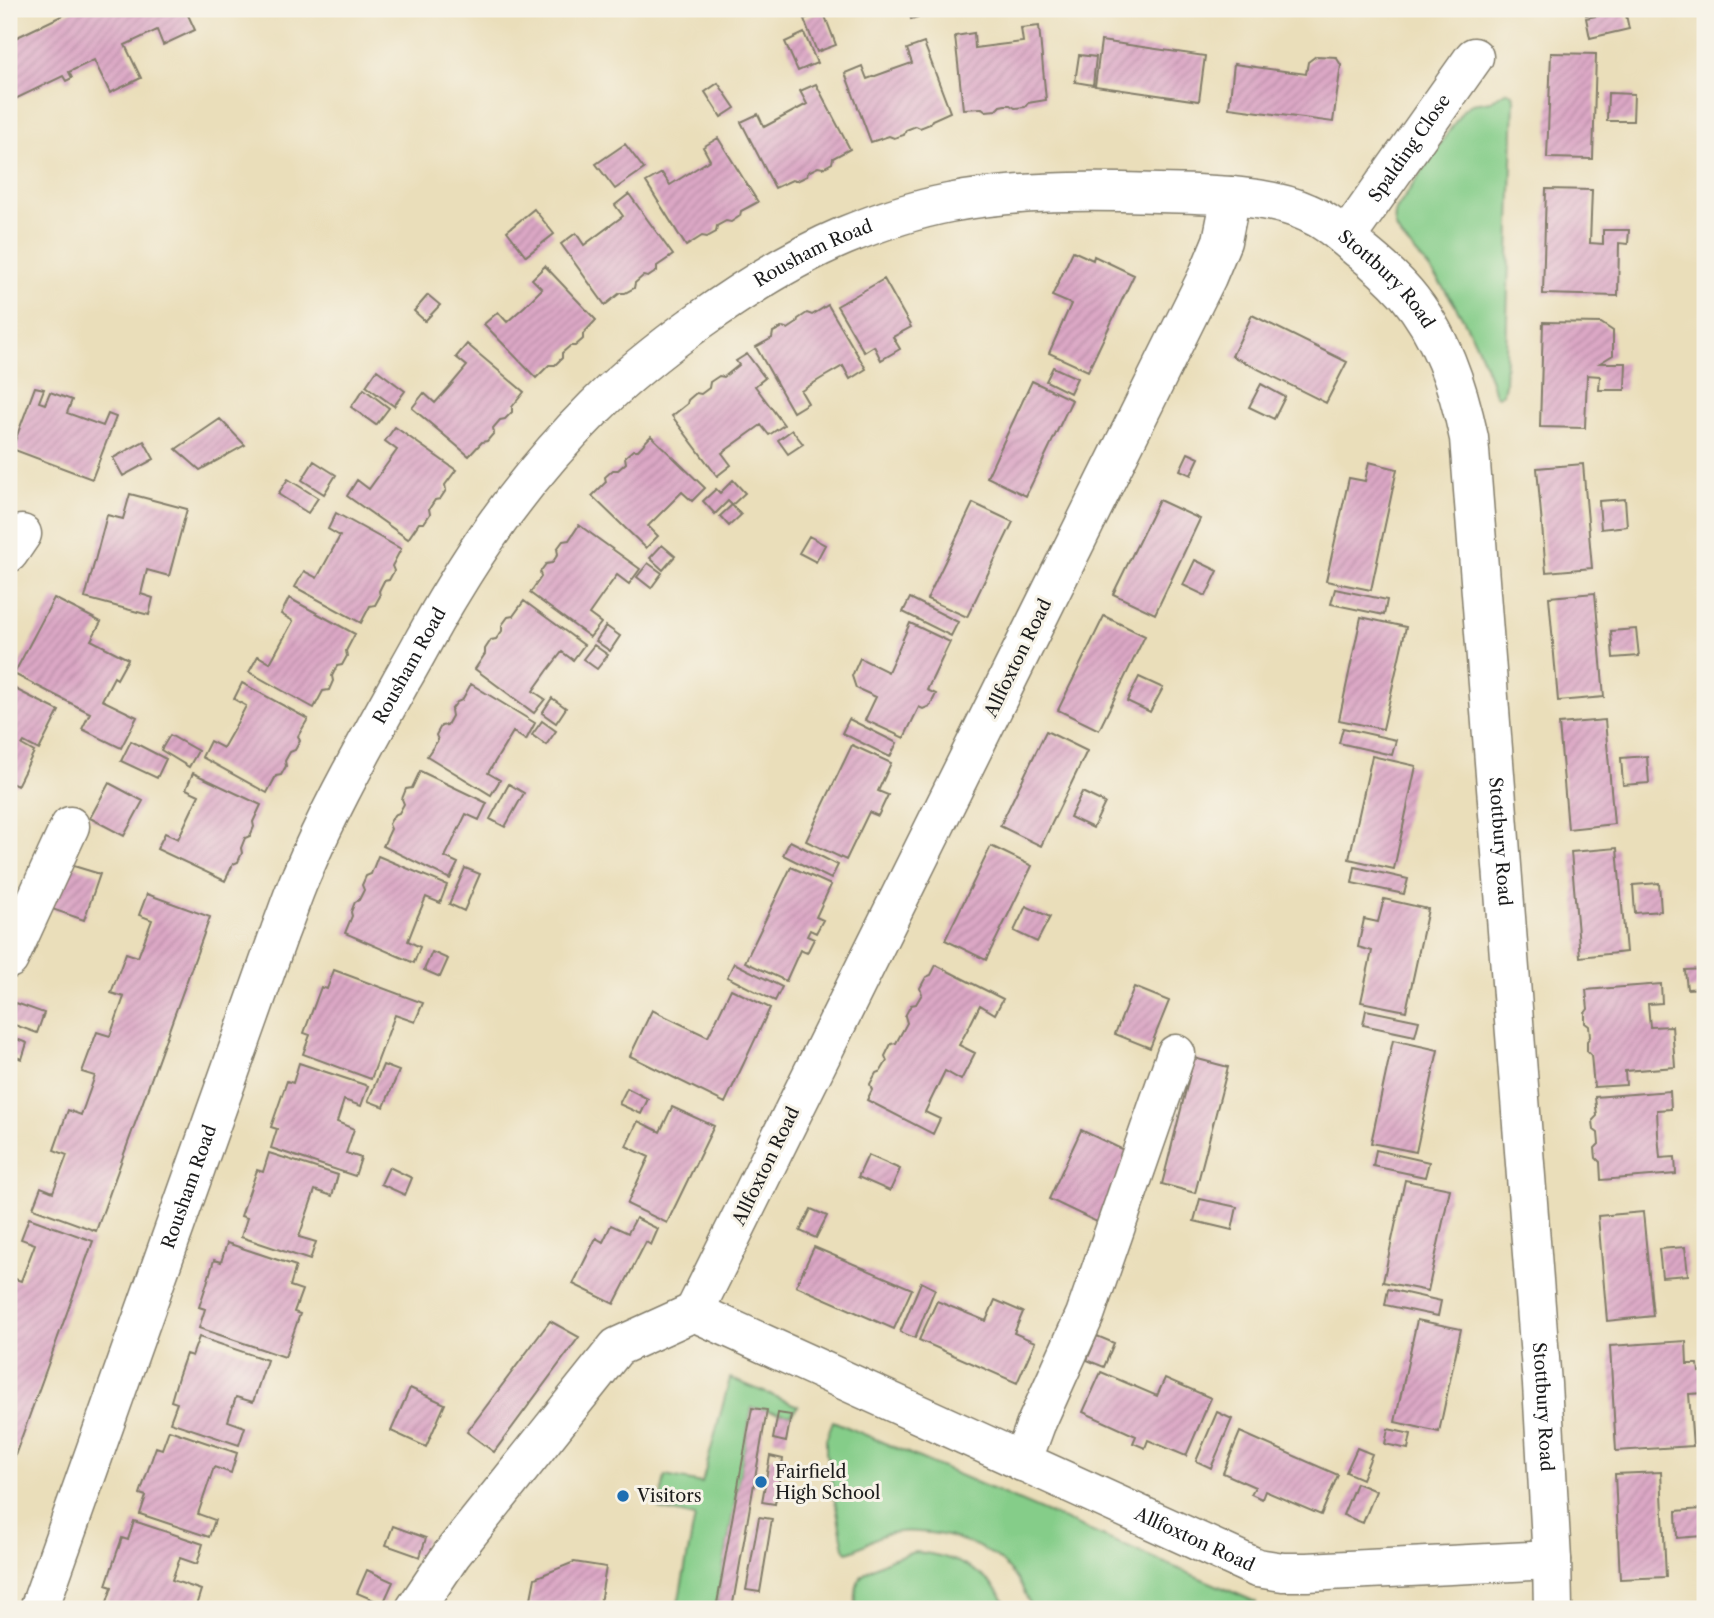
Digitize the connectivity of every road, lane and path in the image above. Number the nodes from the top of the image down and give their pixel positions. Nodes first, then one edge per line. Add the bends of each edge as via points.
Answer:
1 (1474, 57) dead end
2 (1231, 196) junction
3 (1346, 238) junction
4 (70, 826) dead end
5 (9, 959) edge
6 (1176, 1054) dead end
7 (694, 1312) junction
8 (1023, 1462) junction
9 (1552, 1560) junction
10 (39, 1609) edge
11 (415, 1609) edge
12 (1553, 1609) edge

1 - 3 street, Spalding Close
2 - 3 street, Stottbury Road via 1305,211
2 - 7 street, Allfoxton Road via 1222,241 1207,277
2 - 10 street, Rousham Road via 1118,191 1004,196 896,216 802,255 762,278 631,374 567,436 490,533 451,592 337,800 301,876
3 - 9 street, Stottbury Road via 1406,292 1422,315 1452,374 1469,438
4 - 5 street
6 - 8 street via 1084,1314
7 - 8 street, Allfoxton Road
7 - 11 street via 617,1347 452,1554
8 - 9 street, Allfoxton Road via 1270,1571
9 - 12 street, Stottbury Road

